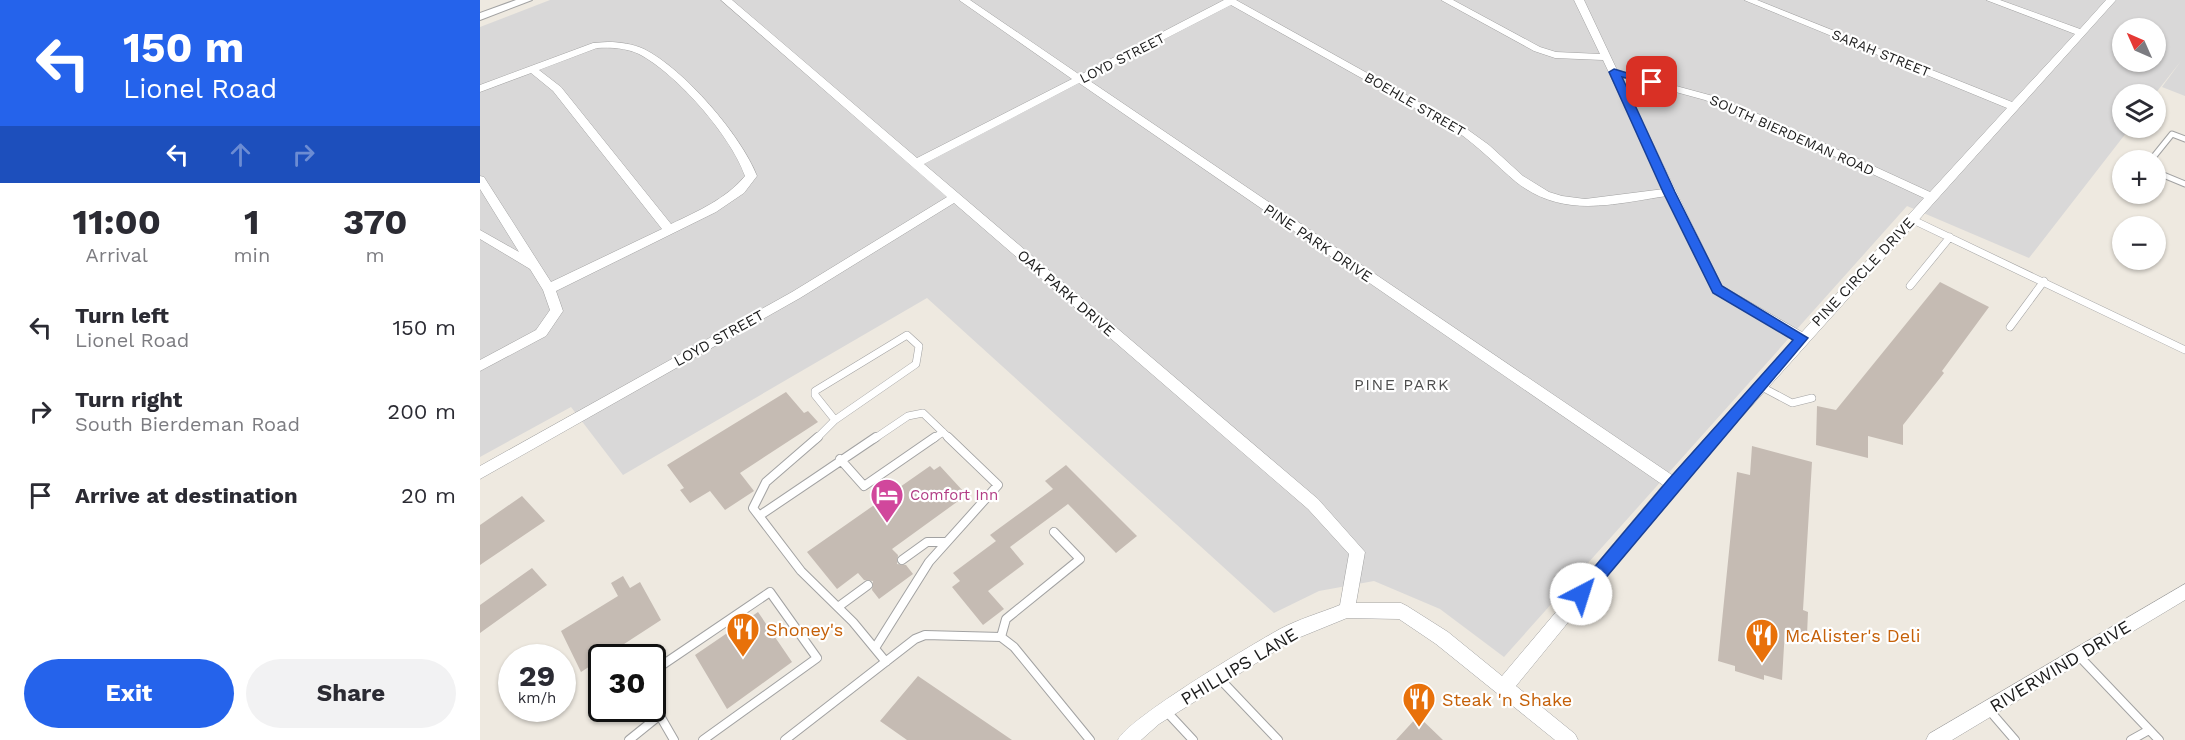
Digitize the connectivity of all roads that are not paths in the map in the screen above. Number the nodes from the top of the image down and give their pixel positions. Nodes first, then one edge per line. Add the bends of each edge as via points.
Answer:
1 (526, 0) edge
2 (726, 0) edge
3 (963, 0) edge
4 (1446, 0) edge
5 (1579, 0) edge
6 (1749, 0) edge
7 (1991, 0) edge
8 (2111, 0) edge
9 (1230, 1) edge
10 (480, 18) edge
11 (2080, 32) junction
12 (1606, 57) junction
13 (532, 69) junction
14 (1614, 72) junction
15 (1079, 81) junction
16 (480, 89) edge
17 (2014, 107) junction
18 (2185, 139) edge
19 (2159, 150) edge
20 (916, 162) junction
21 (2166, 175) edge
22 (480, 180) edge
23 (2185, 184) edge
24 (1669, 192) junction
25 (955, 196) junction
26 (1931, 197) junction
27 (1911, 219) junction
28 (669, 230) junction
29 (480, 234) edge
30 (1950, 237) junction
31 (535, 267) junction
32 (2044, 280) junction
33 (1910, 286) dead end
34 (549, 290) junction
35 (2010, 327) dead end
36 (1802, 338) junction
37 (2185, 350) edge
38 (480, 366) edge
39 (1760, 386) junction
40 (1812, 398) dead end
41 (835, 420) junction
42 (943, 432) junction
43 (840, 459) junction
44 (480, 473) edge
45 (1673, 484) junction
46 (759, 516) junction
47 (1054, 532) dead end
48 (946, 542) junction
49 (902, 560) dead end
50 (868, 585) dead end
51 (2185, 591) edge
52 (838, 607) junction
53 (1347, 610) junction
54 (1001, 637) junction
55 (875, 648) junction
56 (2078, 655) junction
57 (886, 662) junction
58 (666, 663) edge
59 (1218, 677) junction
60 (1505, 686) junction
61 (1988, 709) junction
62 (1165, 710) junction
63 (651, 722) edge
64 (664, 722) edge
65 (2149, 730) junction
66 (629, 740) edge
67 (674, 740) edge
68 (704, 740) edge
69 (785, 740) edge
70 (1090, 740) edge
71 (1126, 740) edge
72 (1193, 740) edge
73 (1278, 740) edge
74 (1569, 740) edge
75 (1935, 740) edge
76 (2015, 740) edge
77 (2131, 740) edge
78 (2159, 740) edge

1 - 10 street
2 - 20 street, OAK PARK DRIVE
3 - 15 street, PINE PARK DRIVE
4 - 12 street via 1555,56
5 - 12 street
6 - 17 street, SARAH STREET
7 - 11 street
8 - 11 street, PINE CIRCLE DRIVE
9 - 15 street, LOYD STREET
9 - 24 street, BOEHLE STREET via 1463,130 1539,192 1585,202
11 - 17 street, PINE CIRCLE DRIVE
12 - 14 street
13 - 16 street
13 - 28 street via 557,89
13 - 28 street via 596,45 616,44 642,52 679,80 738,147 751,176 740,190
14 - 24 street
14 - 26 street, SOUTH BIERDEMAN ROAD via 1709,98
15 - 20 street, LOYD STREET
15 - 45 street, PINE PARK DRIVE
17 - 26 street, PINE CIRCLE DRIVE
18 - 19 lane via 2172,134
20 - 25 street, OAK PARK DRIVE
21 - 23 lane
22 - 31 street
24 - 36 street via 1717,289
25 - 44 street, LOYD STREET via 796,295
25 - 53 street, OAK PARK DRIVE via 1313,504 1357,552
26 - 27 street, PINE CIRCLE DRIVE
27 - 30 lane
27 - 36 street, PINE CIRCLE DRIVE
28 - 34 street
29 - 31 street
30 - 32 lane
30 - 33 lane
31 - 34 street
32 - 35 lane
32 - 37 lane
34 - 38 street via 557,311 541,333
36 - 39 street, PINE CIRCLE DRIVE
39 - 40 lane via 1792,404
39 - 45 street, PINE CIRCLE DRIVE
41 - 41 lane via 909,372 916,364 919,346 907,335 815,392
41 - 46 lane via 771,479 755,501 753,508
42 - 43 lane via 923,413 908,416
42 - 43 lane via 864,486
42 - 48 lane via 998,485
43 - 46 lane
45 - 60 street, PINE CIRCLE DRIVE
46 - 52 lane via 801,571
47 - 54 lane via 1080,559 1006,619
48 - 49 lane via 927,542
48 - 55 lane via 928,562
50 - 52 lane
51 - 56 street, RIVERWIND DRIVE
52 - 55 lane
53 - 59 street, PHILLIPS LANE via 1287,634
53 - 60 street, PHILLIPS LANE via 1401,611
54 - 57 lane via 925,635
54 - 70 lane via 1014,647
55 - 57 lane
56 - 61 street, RIVERWIND DRIVE
56 - 65 lane
57 - 69 lane
58 - 68 lane via 770,592 817,658
59 - 62 street, PHILLIPS LANE
59 - 73 lane
60 - 74 street, PHILLIPS LANE
61 - 75 street, RIVERWIND DRIVE
61 - 76 lane
62 - 71 street, PHILLIPS LANE
62 - 72 lane
63 - 66 lane
64 - 67 lane
65 - 77 lane
65 - 78 lane

